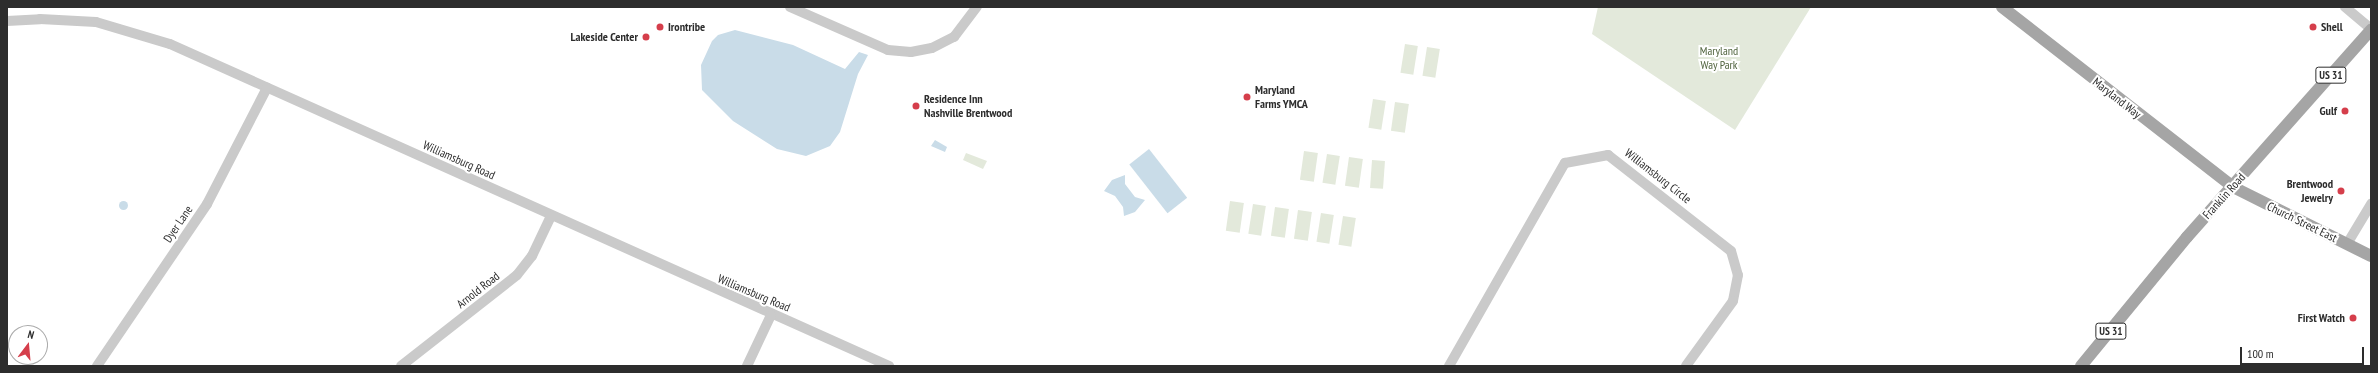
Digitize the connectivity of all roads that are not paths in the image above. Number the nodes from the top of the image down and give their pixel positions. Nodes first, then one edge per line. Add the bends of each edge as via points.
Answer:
1 (790, 7) edge
2 (977, 7) edge
3 (2002, 7) edge
4 (2345, 7) edge
5 (7, 21) edge
6 (2371, 29) edge
7 (267, 88) junction
8 (2233, 187) junction
9 (2371, 204) edge
10 (551, 216) junction
11 (2347, 244) junction
12 (2371, 256) edge
13 (770, 315) junction
14 (97, 366) edge
15 (400, 366) edge
16 (747, 366) edge
17 (889, 366) edge
18 (1448, 366) edge
19 (1686, 366) edge
20 (2082, 366) edge

1 - 2 street via 880,46 910,52 932,48 954,37
3 - 8 main road, Maryland Way
4 - 6 street
5 - 7 street, Williamsburg Road via 40,18 120,27 170,44
6 - 8 main road, Franklin Road / US 31
7 - 10 street, Williamsburg Road
7 - 14 street, Dyer Lane via 207,204
8 - 11 main road, Church Street East
8 - 20 main road, Franklin Road / US 31 via 2187,237
9 - 11 street
10 - 13 street, Williamsburg Road
10 - 15 street, Arnold Road via 532,256 513,279
11 - 12 main road, Church Street East
13 - 16 street
13 - 17 street, Williamsburg Road
18 - 19 street, Williamsburg Circle via 1565,163 1608,155 1731,251 1738,275 1733,301

